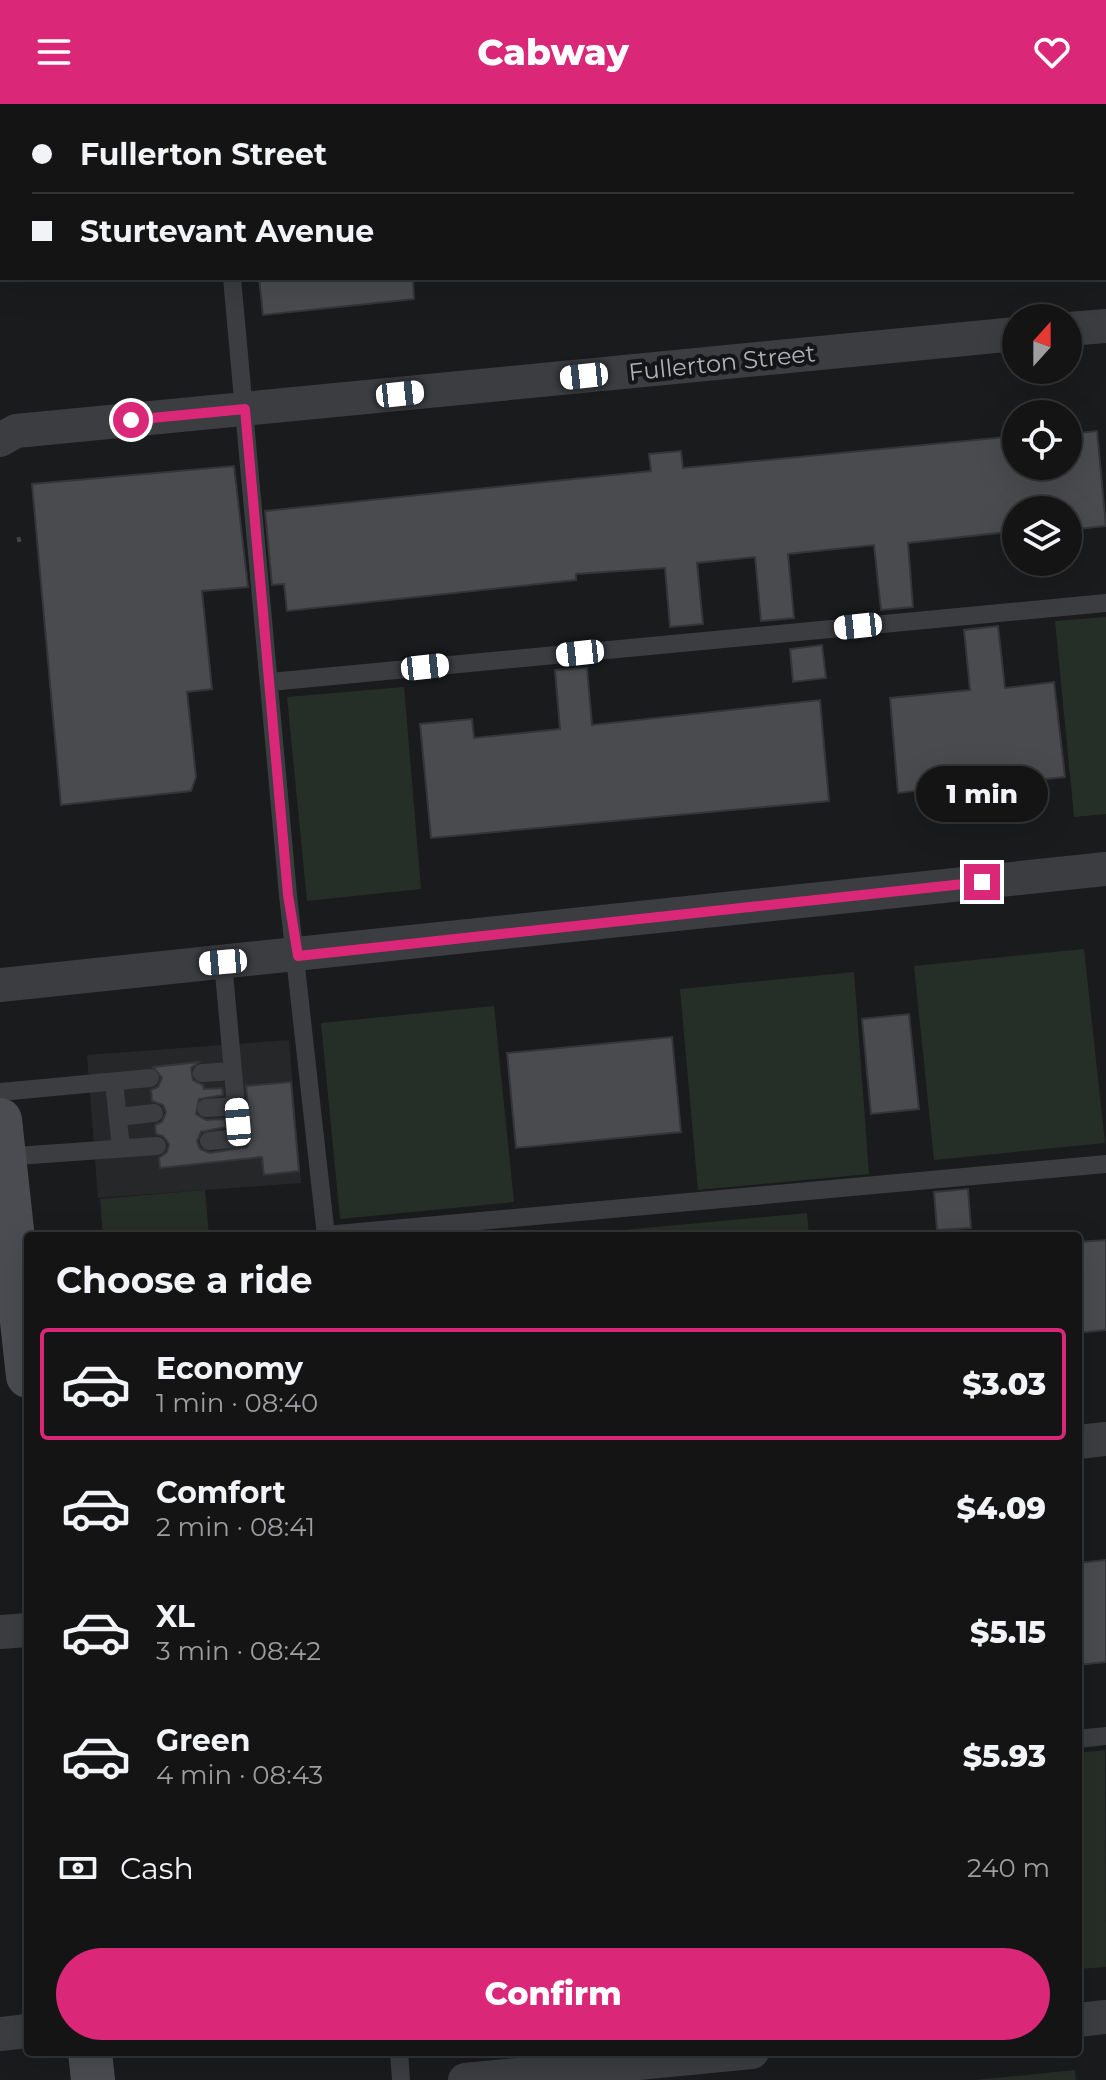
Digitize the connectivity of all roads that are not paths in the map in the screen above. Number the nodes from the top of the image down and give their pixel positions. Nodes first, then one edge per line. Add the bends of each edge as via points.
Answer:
1 (232, 280) edge
2 (1106, 326) edge
3 (1082, 328) edge
4 (1002, 335) edge
5 (245, 409) junction
6 (0, 440) edge
7 (1106, 603) edge
8 (270, 682) junction
9 (1106, 869) edge
10 (298, 956) junction
11 (223, 962) junction
12 (0, 985) edge
13 (233, 1071) junction
14 (202, 1073) dead end
15 (150, 1078) dead end
16 (114, 1082) junction
17 (0, 1092) edge
18 (236, 1106) junction
19 (206, 1108) dead end
20 (154, 1113) dead end
21 (118, 1117) junction
22 (2, 1138) edge
23 (209, 1141) dead end
24 (157, 1146) dead end
25 (121, 1148) junction
26 (1106, 1164) edge
27 (326, 1232) edge
28 (369, 1232) edge
29 (24, 1339) edge
30 (1106, 1439) edge
31 (1082, 1442) edge
32 (24, 1630) edge
33 (0, 1632) edge
34 (1106, 1736) edge
35 (1082, 1739) edge
36 (1106, 2017) edge
37 (1082, 2020) edge
38 (24, 2031) edge
39 (0, 2034) edge
40 (90, 2056) edge
41 (399, 2056) edge
42 (711, 2056) edge
43 (93, 2080) edge
44 (401, 2080) edge
45 (465, 2080) edge

1 - 5 lane
2 - 3 street
4 - 5 street, Fullerton Street
5 - 6 street, Fullerton Street via 16,431
5 - 8 lane
7 - 8 lane
8 - 10 lane
9 - 10 street
10 - 11 street
10 - 27 lane via 300,1019
11 - 12 street
11 - 13 lane
13 - 14 lane
13 - 18 lane
15 - 16 lane
16 - 17 lane
16 - 21 lane
18 - 19 lane
18 - 23 lane via 239,1138
20 - 21 lane
21 - 25 lane
22 - 25 lane
22 - 29 street
24 - 25 lane
26 - 28 lane
30 - 31 street
32 - 33 street
34 - 35 lane
36 - 37 street
38 - 39 street
40 - 43 street
41 - 44 lane
42 - 45 street

